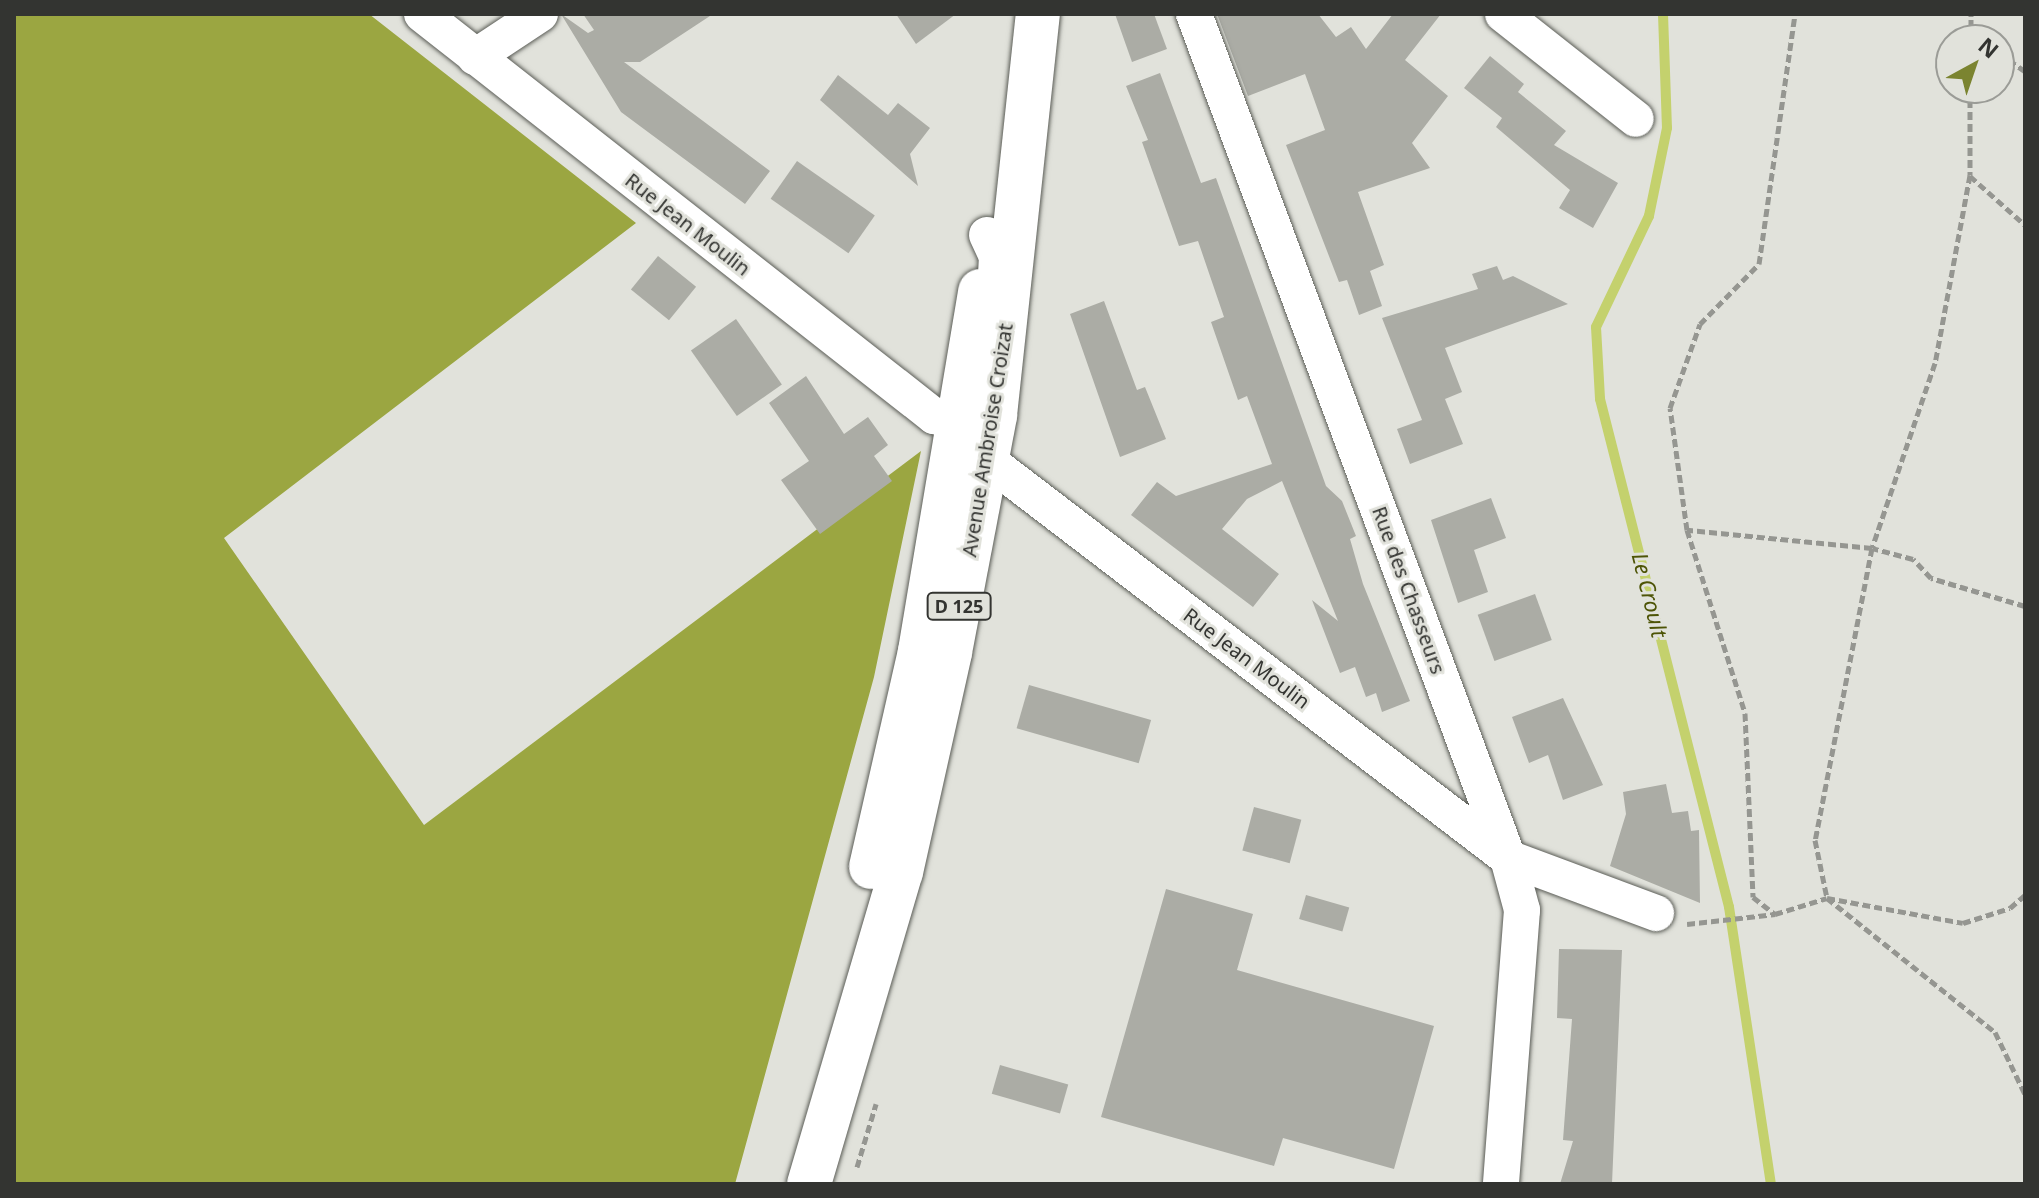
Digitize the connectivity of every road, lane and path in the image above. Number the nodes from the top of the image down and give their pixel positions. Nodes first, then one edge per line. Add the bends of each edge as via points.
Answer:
1 (422, 14) edge
2 (540, 14) edge
3 (1012, 14) edge
4 (1038, 14) edge
5 (1194, 14) edge
6 (1503, 14) edge
7 (1795, 14) edge
8 (475, 57) junction
9 (1970, 104) edge
10 (1636, 119) dead end
11 (1970, 175) junction
12 (2025, 225) edge
13 (987, 235) junction
14 (960, 421) junction
15 (986, 459) junction
16 (1687, 530) junction
17 (1872, 548) junction
18 (2025, 606) edge
19 (1508, 858) junction
20 (2025, 895) edge
21 (1827, 898) junction
22 (1656, 913) dead end
23 (1775, 914) junction
24 (1690, 926) dead end
25 (2025, 1094) edge
26 (784, 1184) edge
27 (809, 1184) edge
28 (1501, 1184) edge

1 - 8 street, Rue Jean Moulin
2 - 8 street
3 - 13 main road, Avenue Ambroise Croizat / D 125
4 - 15 main road, Avenue Ambroise Croizat / D 125
5 - 19 street, Rue des Chasseurs
6 - 10 street
7 - 16 path via 1759,264 1700,324 1670,408
8 - 14 street, Rue Jean Moulin via 934,416
9 - 11 path
11 - 12 path
11 - 17 path via 1935,363
13 - 14 main road, Avenue Ambroise Croizat / D 125
13 - 15 street via 998,267 976,438
14 - 26 main road, Avenue Ambroise Croizat / D 125 via 876,846
15 - 19 street, Rue Jean Moulin
15 - 27 main road, Avenue Ambroise Croizat / D 125 via 901,872
16 - 17 path
16 - 23 path via 1745,713 1753,897
17 - 18 path via 1913,559 1931,578
17 - 21 path via 1815,840
19 - 22 street, Rue Jean Moulin
19 - 28 street, Rue des Chasseurs via 1522,910
20 - 21 path via 2010,908 1963,923
21 - 23 path
21 - 25 path via 1995,1032
23 - 24 path

